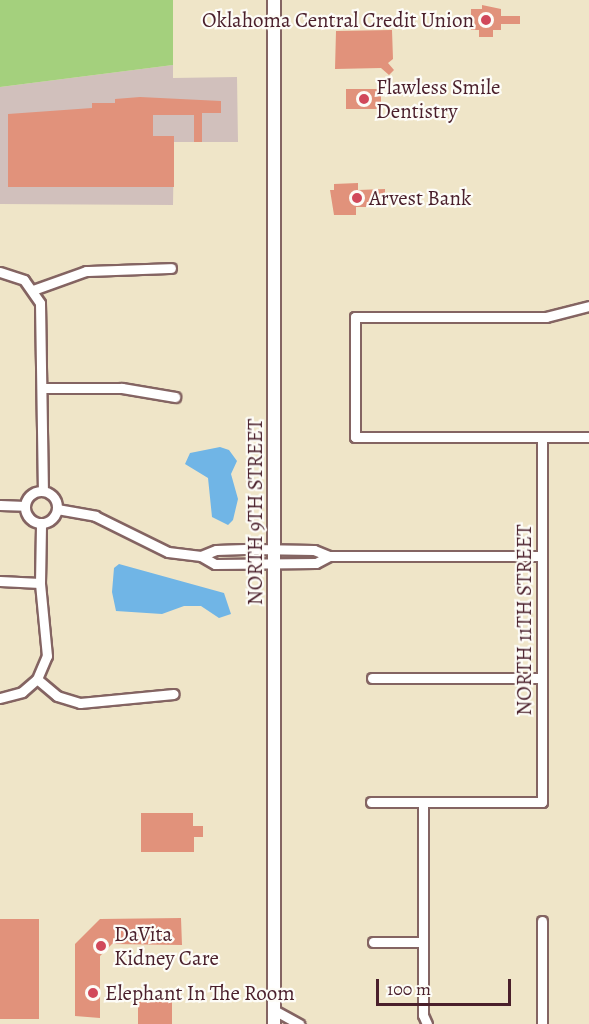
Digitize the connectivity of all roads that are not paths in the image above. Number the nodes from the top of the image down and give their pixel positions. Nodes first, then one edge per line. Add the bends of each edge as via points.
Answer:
1 (274, 0) edge
2 (171, 268) dead end
3 (0, 272) edge
4 (33, 290) junction
5 (589, 306) edge
6 (42, 388) junction
7 (175, 397) dead end
8 (542, 437) junction
9 (589, 437) edge
10 (43, 491) junction
11 (0, 505) edge
12 (26, 506) junction
13 (57, 509) junction
14 (41, 523) junction
15 (274, 549) junction
16 (201, 556) junction
17 (329, 556) junction
18 (542, 556) junction
19 (274, 565) junction
20 (0, 581) edge
21 (40, 583) junction
22 (372, 678) dead end
23 (542, 678) junction
24 (37, 679) junction
25 (174, 694) dead end
26 (0, 698) edge
27 (371, 802) dead end
28 (423, 802) junction
29 (542, 921) dead end
30 (373, 942) dead end
31 (423, 942) junction
32 (274, 1010) junction
33 (424, 1023) edge
34 (274, 1024) edge
35 (299, 1024) edge
36 (542, 1024) edge

1 - 15 main road, NORTH 9TH STREET
2 - 4 street via 86,271
3 - 4 street via 24,280
4 - 6 street via 40,303
5 - 8 street via 546,317 355,317 355,438
6 - 7 street via 122,388
6 - 10 street
8 - 9 street
8 - 18 street, NORTH 11TH STREET
10 - 12 street via 31,495
10 - 13 street via 55,498
11 - 12 street
12 - 14 street via 30,518
13 - 14 street via 52,519
13 - 16 street via 95,516 168,552
14 - 21 street
15 - 16 street via 216,550
15 - 17 street via 314,550
15 - 19 main road, NORTH 9TH STREET
16 - 19 street via 215,564
17 - 18 street
17 - 19 street via 316,563
18 - 23 street, NORTH 11TH STREET
19 - 32 main road, NORTH 9TH STREET
20 - 21 street
21 - 24 street via 47,656
22 - 23 street
23 - 28 street, NORTH 11TH STREET via 542,802
24 - 25 street via 57,696 80,703
24 - 26 street via 22,692
27 - 28 street
28 - 31 street
29 - 36 street
30 - 31 street
31 - 33 street
32 - 34 main road, NORTH 9TH STREET
32 - 35 street

